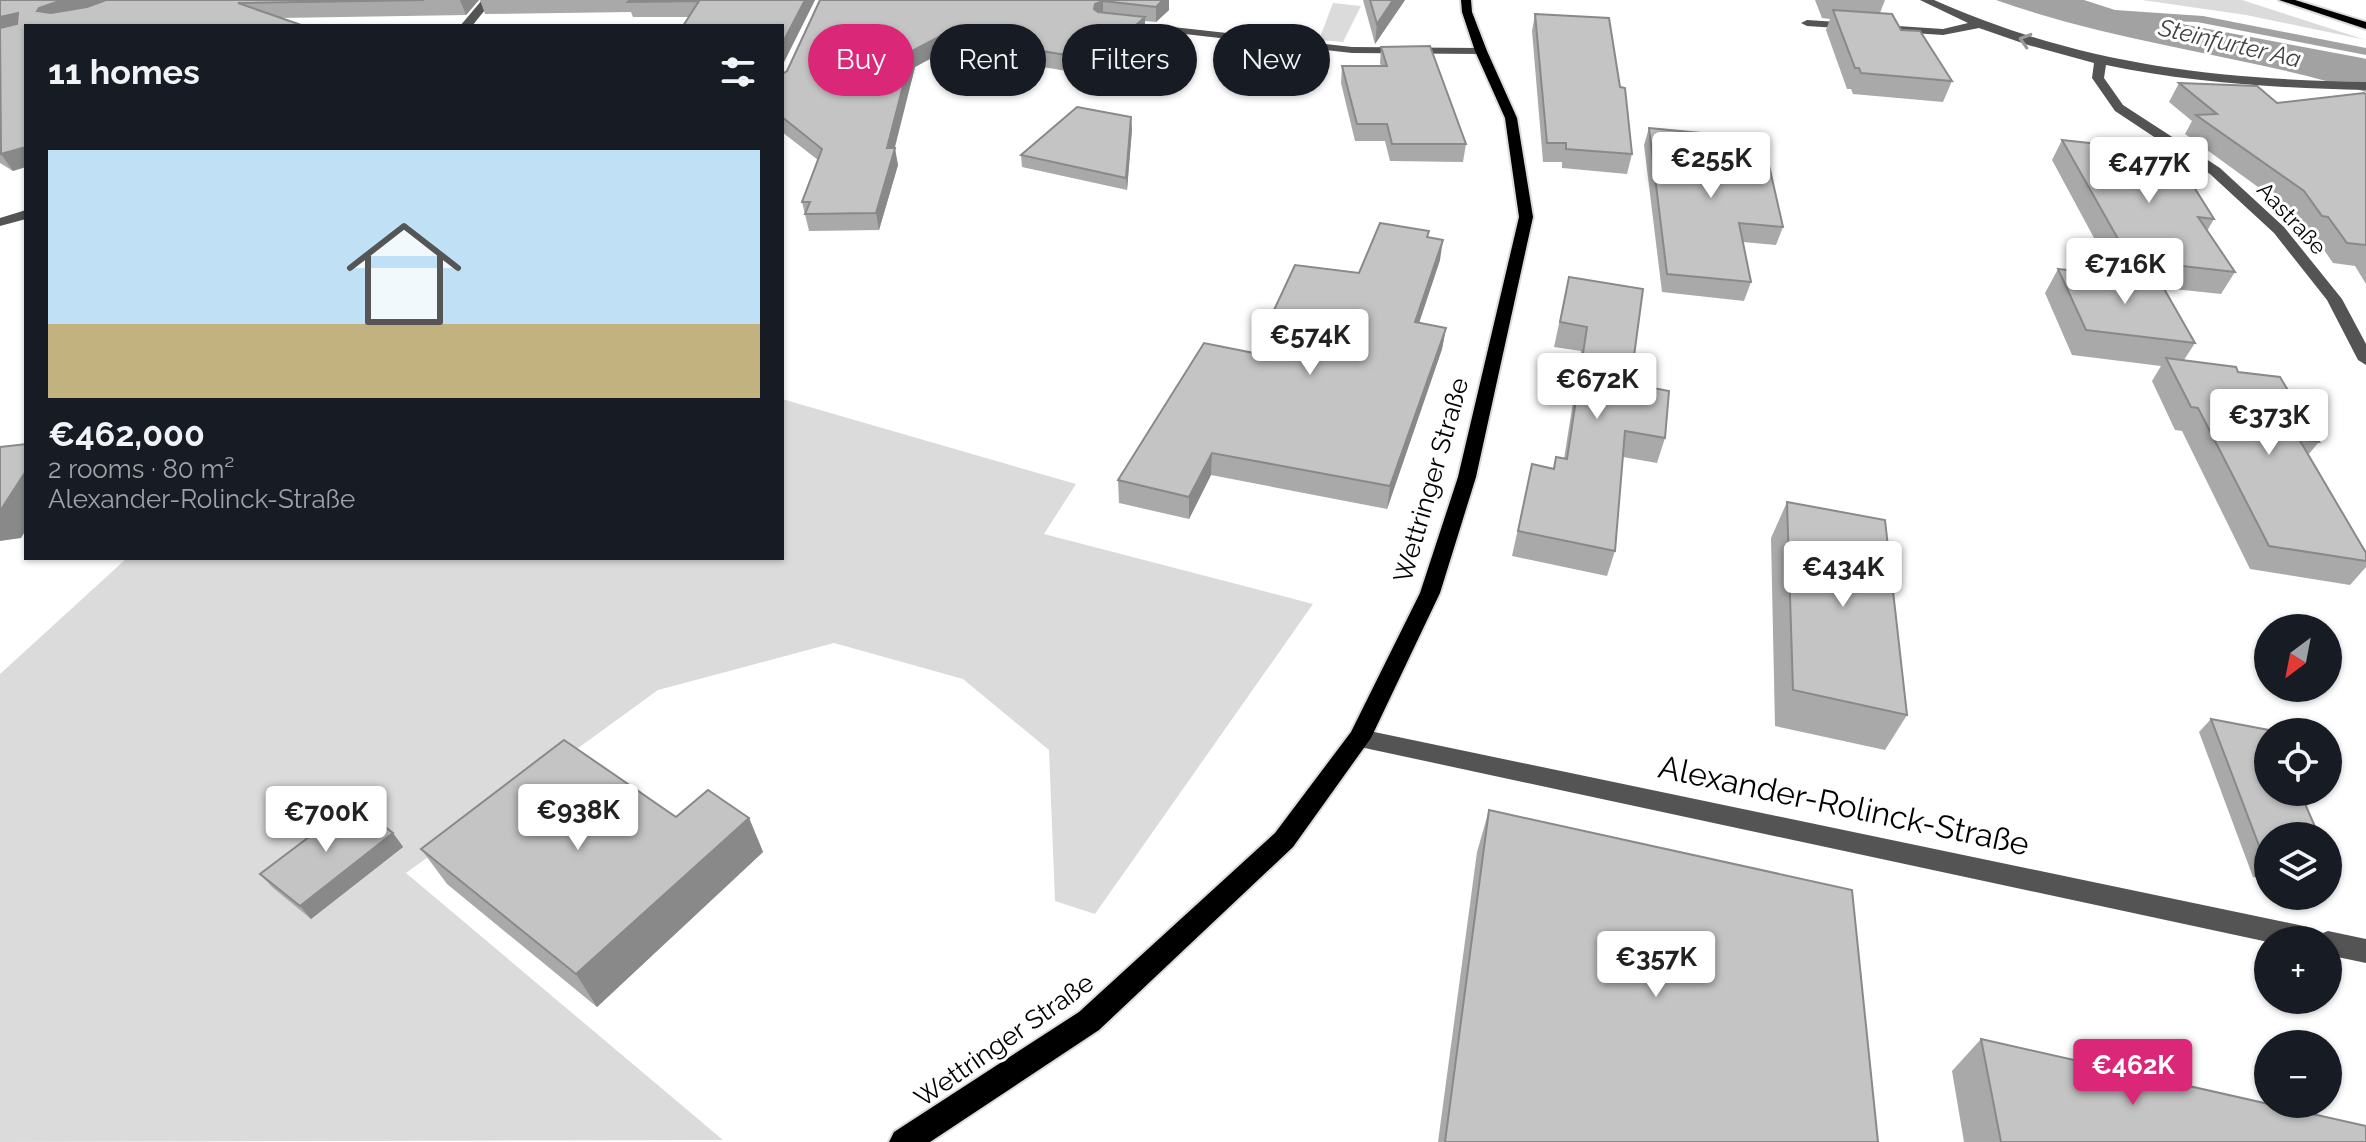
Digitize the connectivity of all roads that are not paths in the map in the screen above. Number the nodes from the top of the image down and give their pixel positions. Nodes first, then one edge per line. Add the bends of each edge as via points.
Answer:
1 (488, 0) edge
2 (1466, 0) edge
3 (1925, 0) edge
4 (2284, 0) edge
5 (1103, 22) edge
6 (1807, 23) dead end
7 (468, 24) edge
8 (1976, 25) junction
9 (2366, 26) edge
10 (1481, 51) junction
11 (2100, 62) junction
12 (2366, 86) edge
13 (24, 215) edge
14 (1, 224) edge
15 (2366, 360) edge
16 (1360, 738) junction
17 (2254, 927) edge
18 (2342, 946) edge
19 (2366, 951) edge
20 (904, 1142) edge

1 - 7 street
2 - 10 main road, Wettringer Straße
3 - 8 street
4 - 9 main road
5 - 10 street via 1352,50
6 - 8 street via 1943,32
11 -> 8 street
10 - 16 main road, Wettringer Straße via 1511,118 1526,217 1458,506 1430,593
11 - 12 street via 2211,80
11 - 15 street, Aastraße via 2098,78 2119,108 2215,171 2279,230 2334,299
13 - 14 street
16 - 17 street, Alexander-Rolinck-Straße
16 - 20 main road, Wettringer Straße via 1284,840 1089,1021
18 - 19 street

